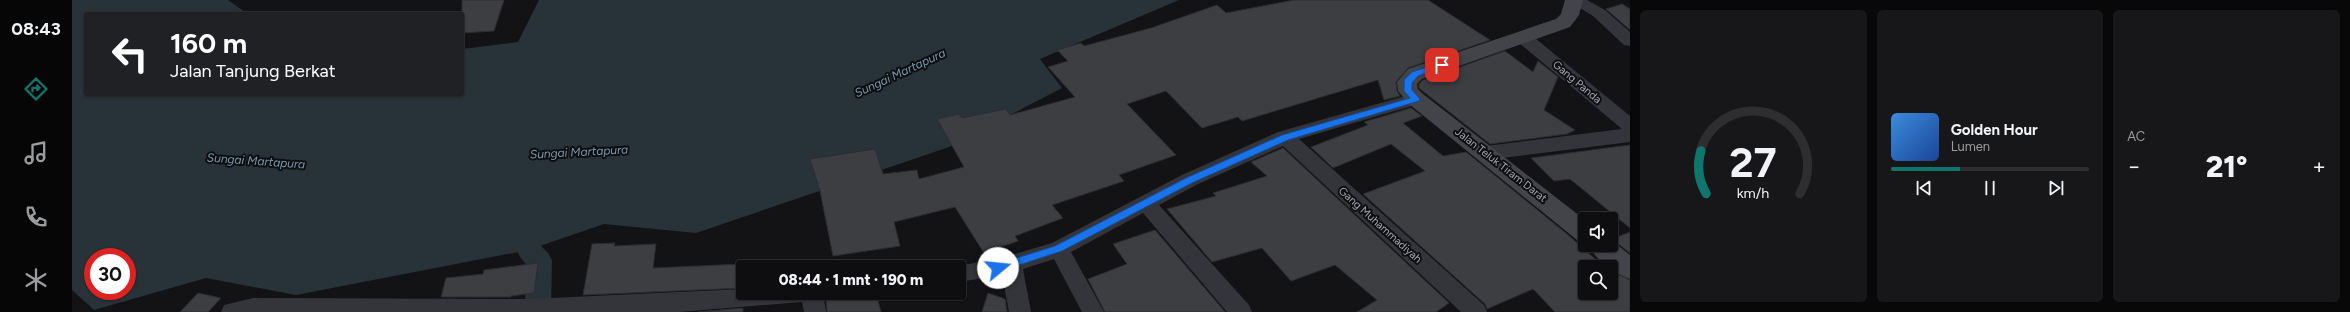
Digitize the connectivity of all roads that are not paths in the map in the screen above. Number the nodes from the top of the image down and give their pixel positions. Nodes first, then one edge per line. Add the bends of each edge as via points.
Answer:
1 (1575, 0) edge
2 (1524, 38) junction
3 (1630, 41) edge
4 (1416, 99) junction
5 (1630, 126) edge
6 (1630, 135) edge
7 (1285, 137) junction
8 (1486, 153) junction
9 (1146, 203) junction
10 (1578, 227) edge
11 (1059, 249) junction
12 (1609, 252) edge
13 (1011, 264) junction
14 (1630, 269) edge
15 (966, 272) edge
16 (737, 300) edge
17 (813, 300) edge
18 (505, 310) edge
19 (232, 312) edge
20 (815, 312) edge
21 (1020, 312) edge
22 (1093, 312) edge
23 (1241, 312) edge
24 (1476, 312) edge

1 - 2 street via 1570,14 1563,23
1 - 3 street via 1599,13
2 - 4 street via 1415,74 1407,82 1408,91
2 - 5 street, Gang Panda
4 - 7 street
4 - 8 street, Jalan Teluk Tiram Darat
6 - 8 street
7 - 9 street via 1189,180
7 - 24 street, Gang Muhammadiyah
8 - 10 street, Jalan Teluk Tiram Darat
9 - 11 street
9 - 23 street
11 - 13 street
11 - 22 street
12 - 14 street
13 - 15 street
13 - 21 street
16 - 18 street
17 - 20 street
18 - 19 street via 253,306

